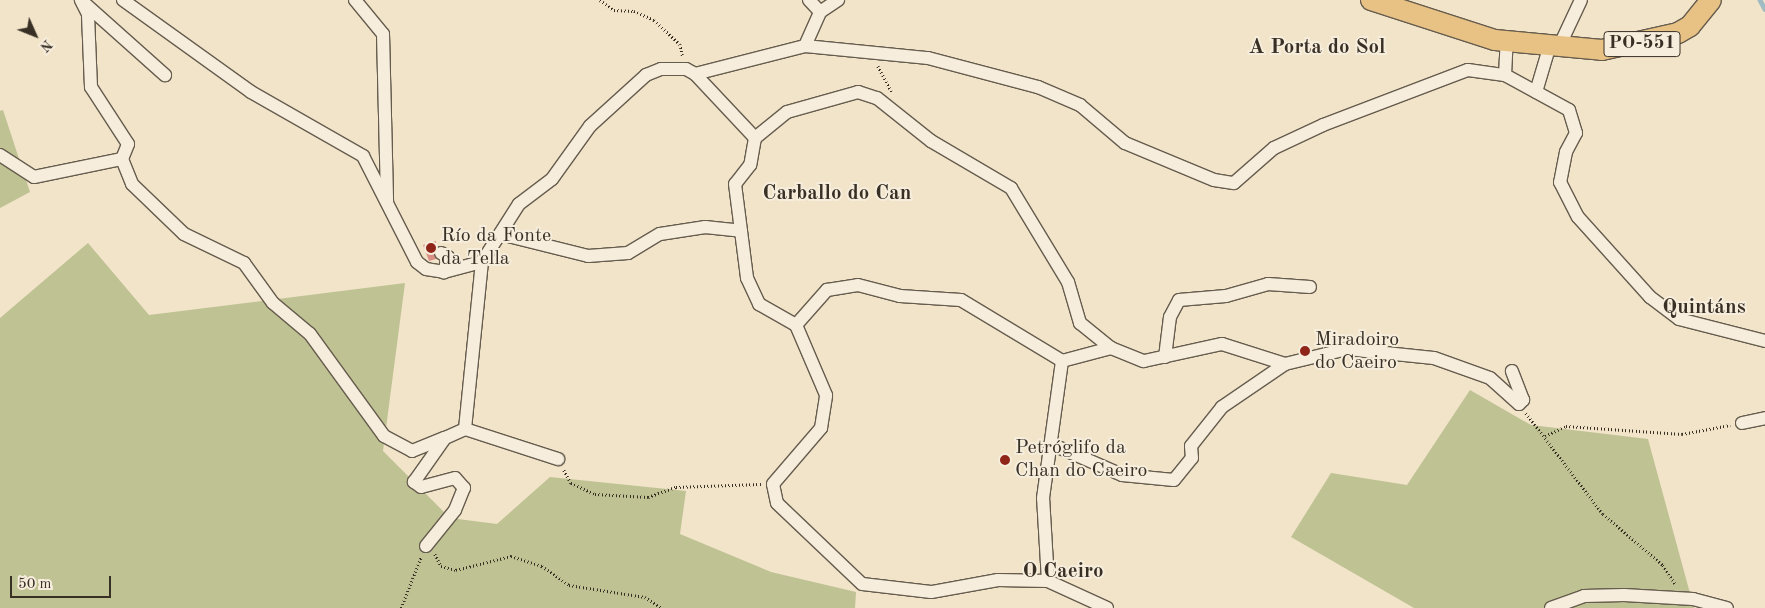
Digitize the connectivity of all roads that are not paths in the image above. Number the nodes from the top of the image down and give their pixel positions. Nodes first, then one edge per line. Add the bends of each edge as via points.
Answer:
1 (81, 0) edge
2 (355, 0) edge
3 (809, 0) edge
4 (838, 0) edge
5 (1371, 0) edge
6 (1581, 0) edge
7 (1711, 0) edge
8 (127, 1) edge
9 (820, 12) junction
10 (1507, 42) junction
11 (805, 46) junction
12 (1554, 48) junction
13 (690, 71) junction
14 (165, 75) dead end
15 (1505, 75) junction
16 (1536, 92) junction
17 (756, 138) junction
18 (0, 155) edge
19 (122, 158) junction
20 (387, 202) junction
21 (741, 231) junction
22 (500, 234) junction
23 (441, 253) dead end
24 (482, 262) junction
25 (444, 272) junction
26 (1310, 287) dead end
27 (796, 325) junction
28 (1765, 341) edge
29 (1110, 348) junction
30 (1165, 356) junction
31 (1062, 362) junction
32 (1285, 364) junction
33 (1512, 371) dead end
34 (1765, 418) edge
35 (1742, 423) road end
36 (466, 429) junction
37 (445, 438) junction
38 (1051, 444) junction
39 (558, 459) road end
40 (431, 547) road end
41 (1048, 581) junction
42 (1107, 608) edge
43 (1551, 608) edge
44 (1727, 608) edge

1 - 14 street
1 - 19 street via 88,14 91,87 128,144
2 - 20 street via 383,34
3 - 9 street
4 - 9 street
5 - 10 main road, PO-551
6 - 12 street
7 - 12 main road, PO-551 via 1690,26 1656,41 1602,50
8 - 20 street via 252,92 348,144 363,156
9 - 11 street
10 - 12 main road, PO-551
10 - 15 street
11 - 13 street
11 - 15 street via 928,58 1038,87 1080,105 1125,143 1214,180 1234,183 1274,148 1323,125 1468,70
12 - 16 street
13 - 17 street
13 - 22 street via 661,69 632,88 590,126 552,178 519,204
15 - 16 street
16 - 28 street via 1569,110 1576,133 1566,152 1560,182 1578,217 1605,250 1650,297 1679,319
17 - 21 street via 750,165 735,184
17 - 29 street via 787,112 858,92 877,98 931,140 1012,188 1068,282 1080,323
18 - 19 street via 34,177
19 - 37 street via 132,184 184,234 244,263 273,303 310,334 384,436 412,451
20 - 25 street via 417,262 426,269
21 - 22 street via 705,227 660,234 628,253 588,256
21 - 27 street via 747,278 758,304
22 - 24 street
23 - 25 street via 448,257
24 - 25 street
24 - 36 street
26 - 30 street via 1268,284 1226,296 1180,300 1170,317
27 - 31 street via 826,290 858,285 900,296 962,300
27 - 41 street via 826,395 822,428 773,484 777,503 862,584 931,592 998,580
29 - 30 street via 1144,361
29 - 31 street
30 - 32 street via 1222,344
31 - 38 street
32 - 33 street via 1347,349 1434,358 1490,378 1519,404 1523,400
32 - 38 street via 1222,407 1191,446 1192,458 1174,480 1122,475
34 - 35 street
36 - 37 street
36 - 39 street
37 - 40 street via 414,482 421,487 455,478 464,488 455,510
38 - 41 street via 1043,498
41 - 42 street
43 - 44 street via 1584,596 1686,599

